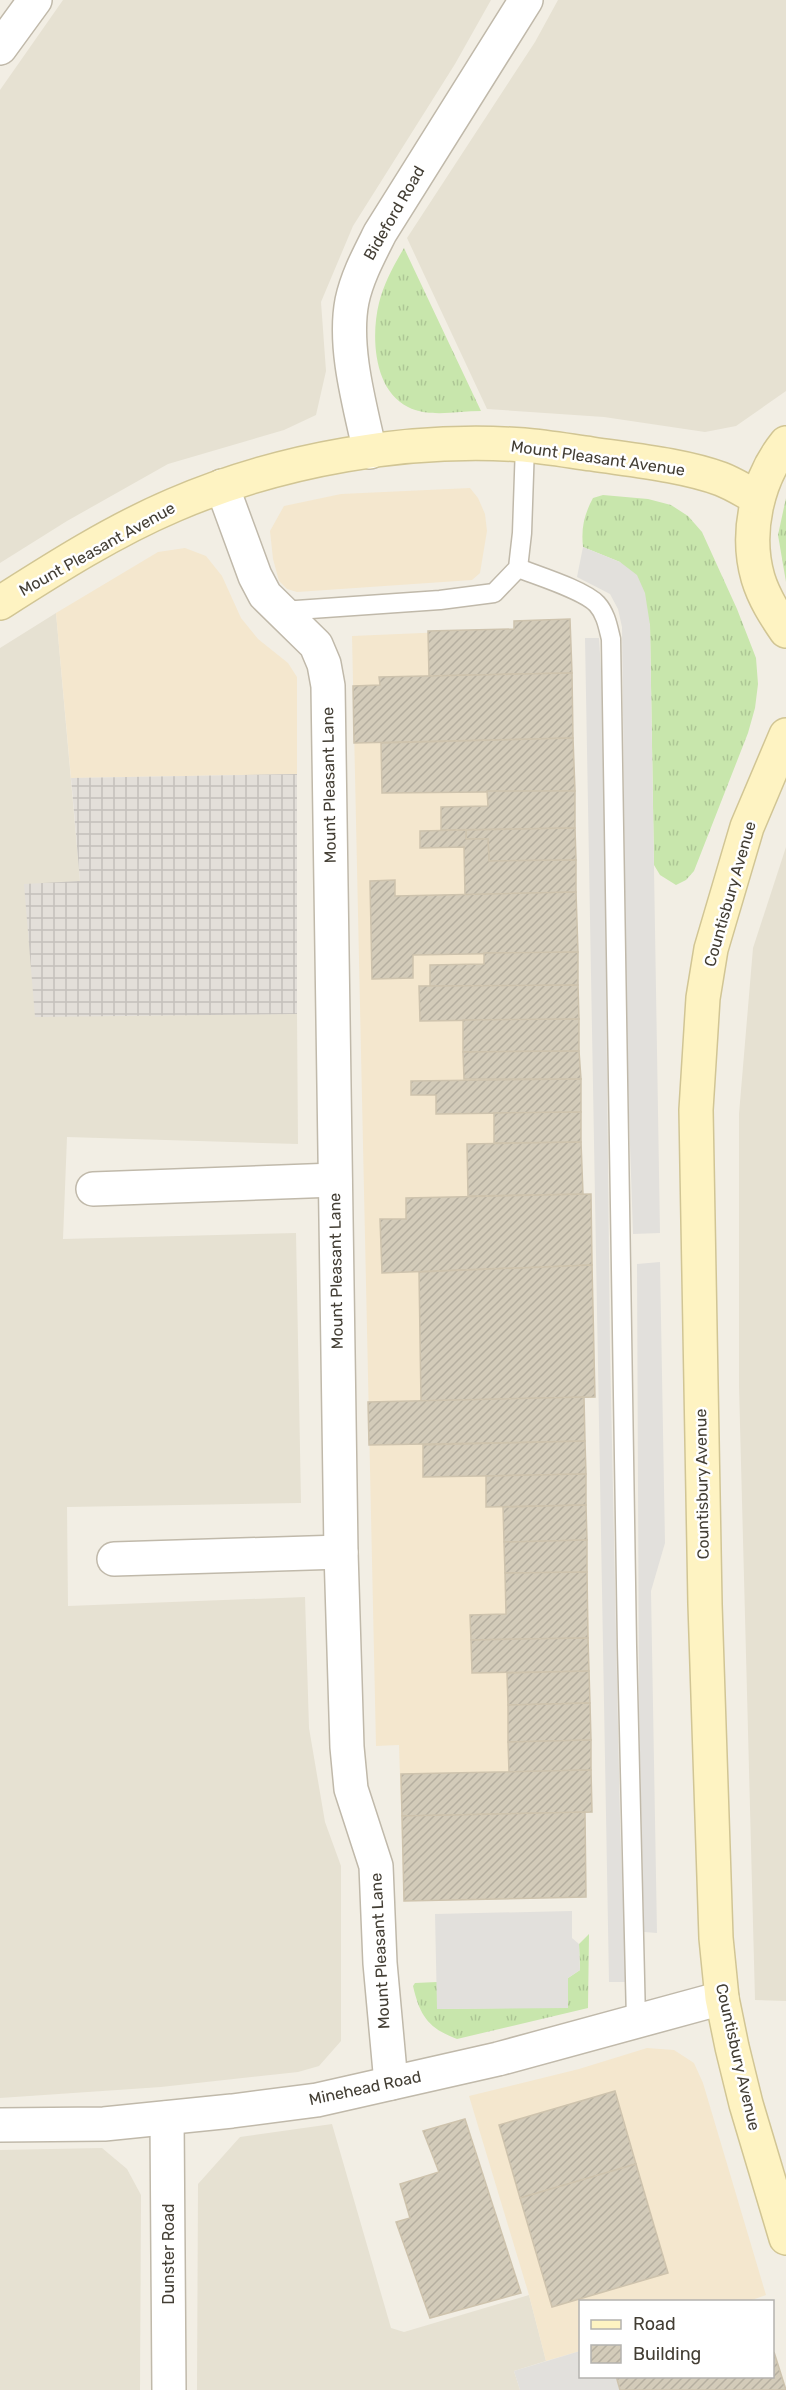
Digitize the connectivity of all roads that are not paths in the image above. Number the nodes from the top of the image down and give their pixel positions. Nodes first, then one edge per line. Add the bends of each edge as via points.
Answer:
1 (35, 0) edge
2 (526, 0) edge
3 (0, 48) edge
4 (786, 443) edge
5 (525, 446) junction
6 (370, 452) junction
7 (222, 486) junction
8 (758, 498) junction
9 (518, 568) junction
10 (0, 603) edge
11 (282, 611) junction
12 (786, 632) edge
13 (786, 735) edge
14 (335, 1180) junction
15 (93, 1189) dead end
16 (341, 1552) junction
17 (114, 1559) dead end
18 (722, 1998) junction
19 (636, 2020) junction
20 (390, 2083) junction
21 (167, 2118) junction
22 (0, 2125) edge
23 (786, 2235) edge
24 (169, 2390) edge

1 - 3 street
2 - 6 street, Bideford Road via 361,270 352,302 350,332
4 - 8 street via 765,477
5 - 6 street, Mount Pleasant Avenue via 432,446
5 - 8 street, Mount Pleasant Avenue via 698,472
5 - 9 lane
6 - 7 street, Mount Pleasant Avenue via 312,462
7 - 10 street, Mount Pleasant Avenue via 128,528
7 - 11 street, Mount Pleasant Lane via 255,576 265,595
8 - 12 street via 753,543 758,578 771,610
9 - 11 lane via 494,593
9 - 19 lane via 596,603 606,618 612,639
11 - 14 street, Mount Pleasant Lane via 316,645 328,686
13 - 18 street, Countisbury Avenue via 747,827 726,892 711,949 699,1049 696,1110 707,1711
14 - 15 street
14 - 16 street, Mount Pleasant Lane
16 - 17 street
16 - 20 street, Mount Pleasant Lane via 347,1747 351,1789 376,1866
18 - 19 street, Minehead Road
18 - 23 street, Countisbury Avenue via 746,2104
19 - 20 street, Minehead Road via 596,2034
20 - 21 street, Minehead Road via 317,2100
21 - 22 street, Minehead Road via 104,2124
21 - 24 street, Dunster Road

